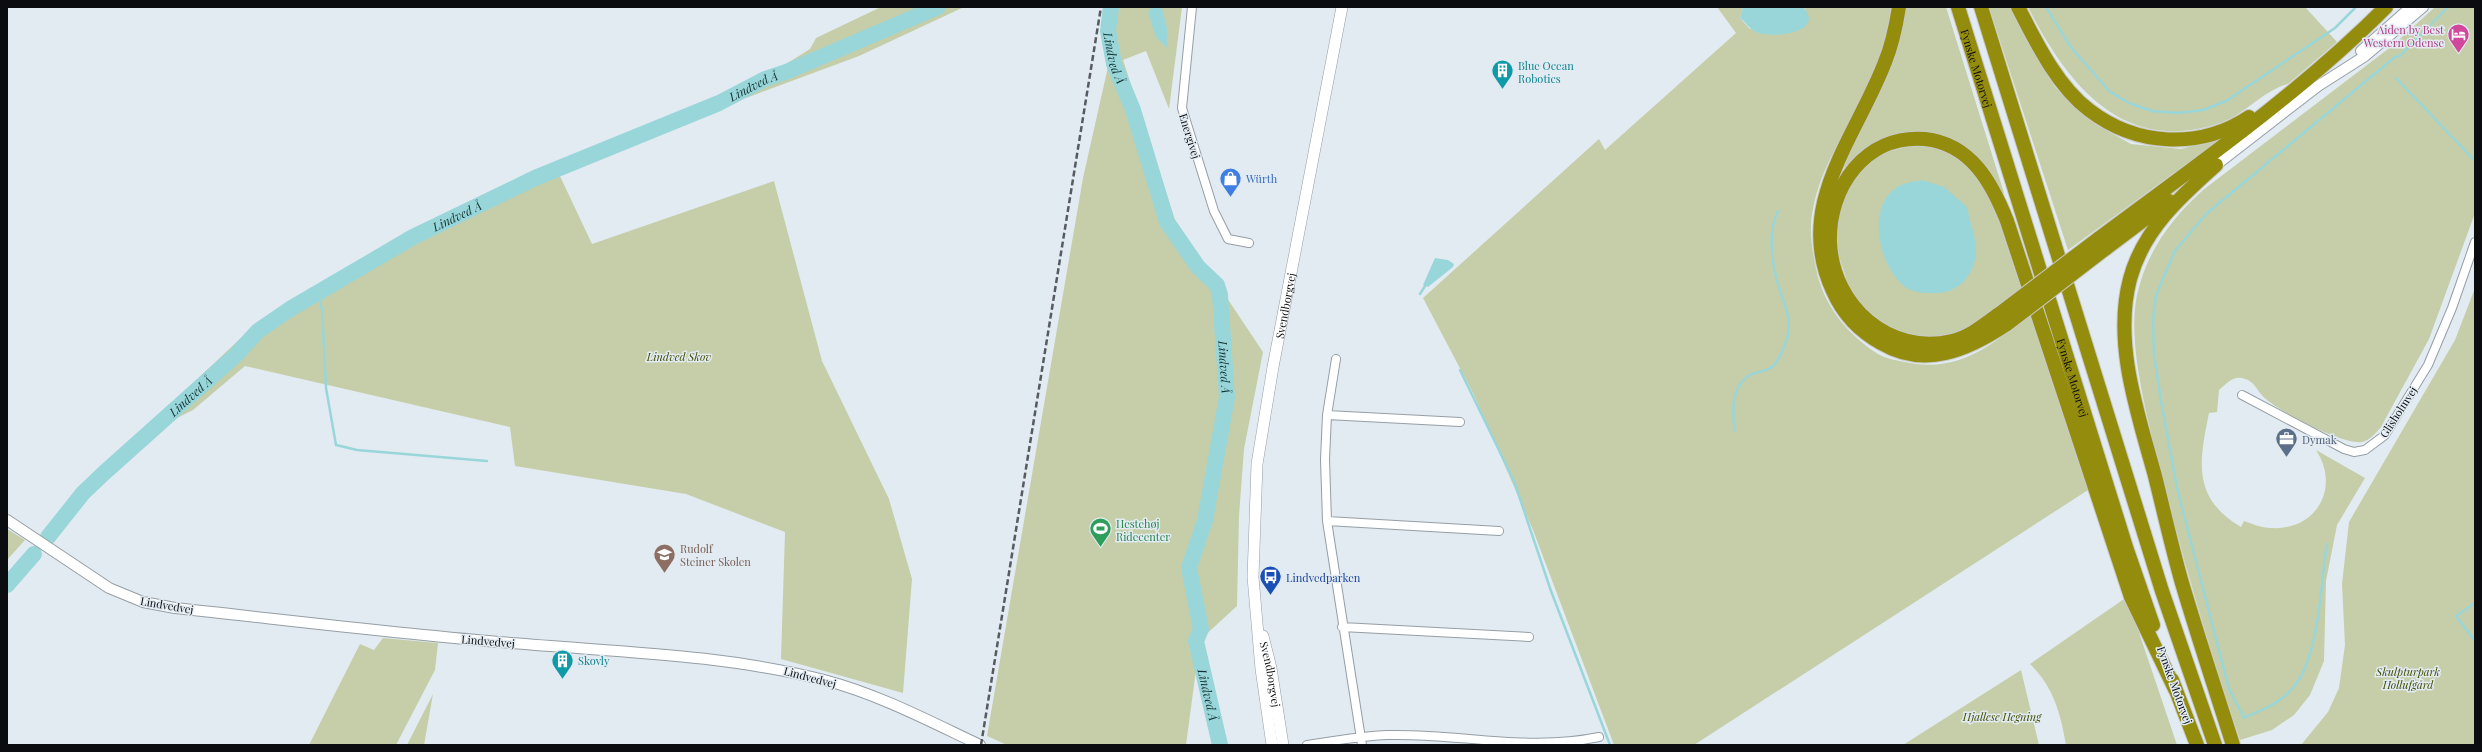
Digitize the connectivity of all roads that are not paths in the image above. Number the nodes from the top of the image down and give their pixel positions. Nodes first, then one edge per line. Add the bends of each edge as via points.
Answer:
1 (1192, 7) edge
2 (1899, 7) edge
3 (1958, 7) edge
4 (1981, 7) edge
5 (2018, 7) edge
6 (2386, 7) edge
7 (2411, 7) edge
8 (2423, 7) edge
9 (1342, 8) edge
10 (2318, 86) junction
11 (2293, 89) junction
12 (2216, 165) junction
13 (2475, 242) edge
14 (1249, 243) dead end
15 (2102, 244) junction
16 (2003, 319) junction
17 (1336, 359) dead end
18 (2242, 395) dead end
19 (1327, 415) junction
20 (1460, 422) dead end
21 (7, 520) edge
22 (1327, 521) junction
23 (1499, 531) dead end
24 (1255, 604) junction
25 (1342, 627) junction
26 (1529, 637) dead end
27 (2175, 689) junction
28 (1599, 737) dead end
29 (1361, 741) edge
30 (980, 745) edge
31 (1272, 745) edge
32 (1283, 745) edge
33 (1307, 745) edge
34 (2197, 745) edge
35 (2215, 745) edge
36 (2233, 745) edge

1 - 14 street, Energivej via 1182,108 1214,211 1228,239
2 - 16 highway via 1885,62 1836,163 1826,190 1820,219 1820,249 1826,278 1837,301 1851,320 1869,337 1890,349 1935,356 1957,351 1980,342
3 - 27 highway, Fynske Motorvej via 2126,547
4 - 35 highway, Fynske Motorvej via 2158,576
5 - 11 highway via 2050,63 2088,110 2117,128 2139,136 2160,140 2187,140 2216,133 2246,119
6 - 11 highway via 2336,54
7 - 10 street
8 - 10 street via 2365,56
9 - 24 main road, Svendborgvej via 1260,444 1254,520
10 - 12 street
11 - 15 highway
12 - 15 highway
12 - 36 highway via 2178,200 2157,224 2142,248 2130,278 2125,305 2125,345 2136,408 2182,583
13 - 18 street, Glisholmvej via 2452,308 2428,365 2385,435 2375,444 2365,450 2354,452 2344,449
15 - 16 highway, bridge
16 - 27 highway via 1953,341 1934,344 1894,338 1863,317 1847,296 1837,272 1830,244 1832,217 1839,193 1850,171 1867,155 1884,145 1900,140 1935,140 1965,154 1988,179 2008,221 2131,597
17 - 19 street
19 - 20 street
19 - 22 street via 1324,469
21 - 30 street, Lindvedvej via 109,588 142,602 175,608 444,638 709,659 766,666 826,680 874,696
22 - 23 street
22 - 25 street
24 - 31 main road, Svendborgvej
24 - 32 main road, Svendborgvej via 1271,668
25 - 26 street
25 - 29 street
27 - 34 highway, Fynske Motorvej
28 - 29 street via 1536,744 1388,735
29 - 33 street

